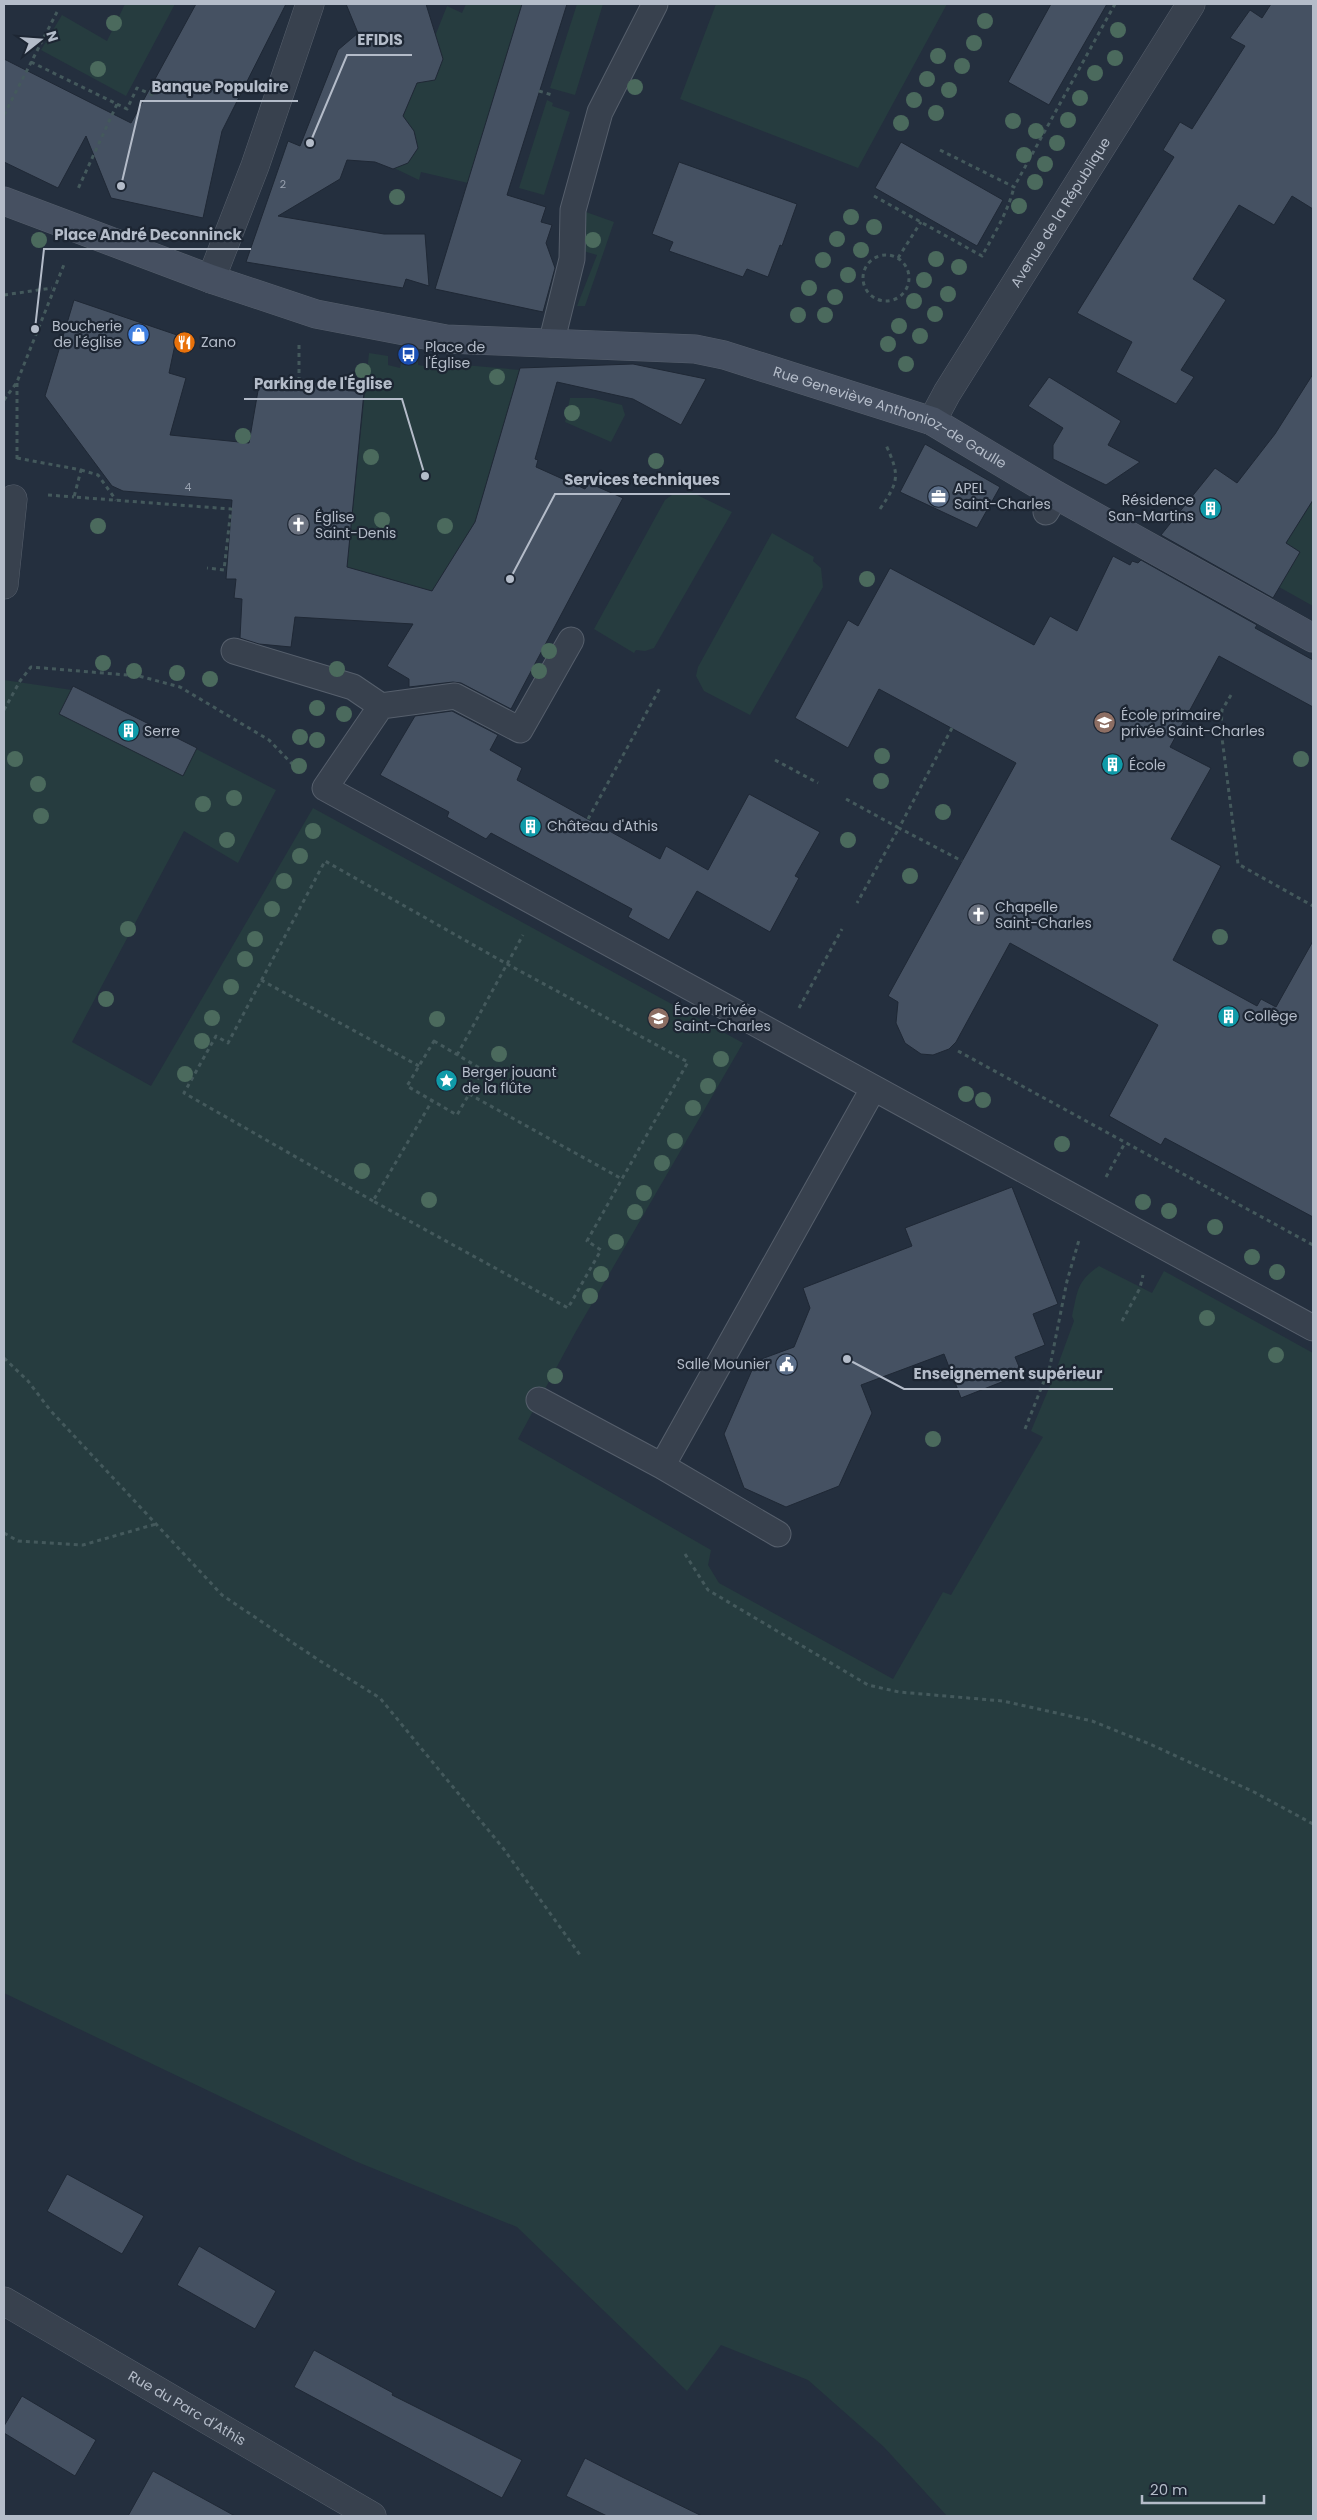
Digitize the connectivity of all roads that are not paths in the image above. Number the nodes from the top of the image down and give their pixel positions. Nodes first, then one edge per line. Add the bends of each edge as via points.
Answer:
1 (310, 4) edge
2 (655, 4) edge
3 (1191, 4) edge
4 (4, 201) edge
5 (211, 279) junction
6 (551, 344) junction
7 (932, 421) junction
8 (13, 499) dead end
9 (4, 585) edge
10 (1313, 638) edge
11 (571, 640) dead end
12 (234, 651) dead end
13 (382, 706) junction
14 (873, 1090) junction
15 (1313, 1328) edge
16 (539, 1400) dead end
17 (662, 1466) junction
18 (778, 1534) dead end
19 (4, 2301) edge
20 (372, 2516) edge

1 - 5 street via 256,166
2 - 6 lane via 600,112 573,210 572,259
3 - 7 street, Avenue de la République
4 - 5 main road
5 - 6 main road via 316,314 412,333 446,339
6 - 7 main road, Rue Geneviève Anthonioz-de Gaulle via 695,349 734,357
7 - 10 main road, Rue Geneviève Anthonioz-de Gaulle via 1051,504
8 - 9 street
11 - 13 lane via 520,730 455,696
12 - 13 lane via 353,686
13 - 14 lane via 324,788
14 - 15 lane
14 - 17 lane
16 - 17 lane
17 - 18 lane
19 - 20 street, Rue du Parc d'Athis

